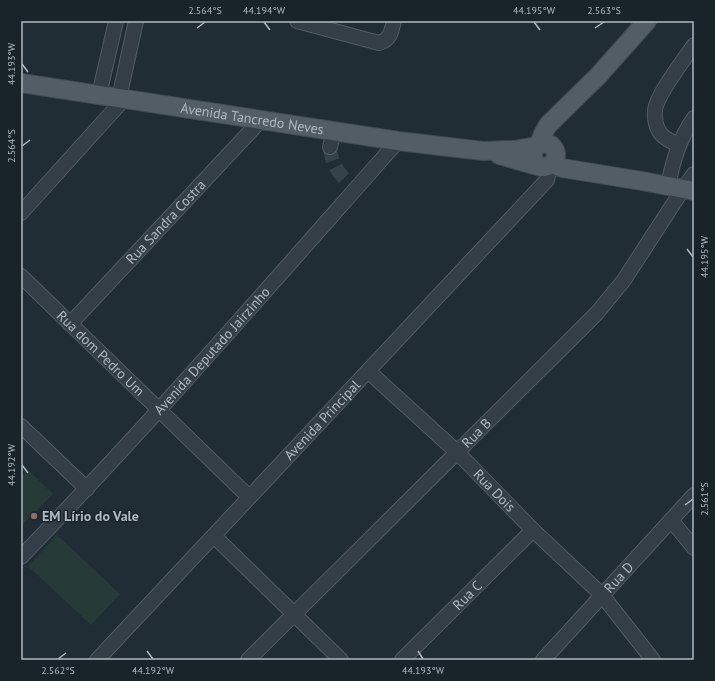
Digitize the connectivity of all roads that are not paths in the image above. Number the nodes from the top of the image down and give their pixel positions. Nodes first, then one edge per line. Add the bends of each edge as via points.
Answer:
1 (116, 21) edge
2 (136, 21) edge
3 (297, 21) edge
4 (394, 21) edge
5 (647, 21) edge
6 (694, 45) edge
7 (598, 76) junction
8 (21, 83) edge
9 (99, 95) junction
10 (122, 98) junction
11 (694, 118) edge
12 (261, 120) junction
13 (548, 125) junction
14 (398, 141) junction
15 (679, 145) junction
16 (514, 150) junction
17 (483, 151) junction
18 (546, 159) junction
19 (685, 185) edge
20 (21, 214) edge
21 (21, 276) edge
22 (70, 324) junction
23 (368, 371) junction
24 (160, 410) junction
25 (21, 426) edge
26 (457, 452) junction
27 (87, 489) junction
28 (694, 495) edge
29 (249, 497) junction
30 (671, 520) junction
31 (532, 530) junction
32 (214, 536) junction
33 (694, 548) edge
34 (21, 557) edge
35 (602, 595) junction
36 (293, 614) junction
37 (98, 660) edge
38 (248, 660) edge
39 (341, 660) edge
40 (402, 660) edge
41 (543, 660) edge
42 (653, 660) edge

1 - 9 street
2 - 10 street
3 - 4 street via 379,43 386,41
5 - 7 main road
6 - 15 street via 658,100 654,111 655,123 660,133
7 - 13 main road
7 - 18 main road via 566,116
8 - 9 main road, Avenida Tancredo Neves
9 - 10 main road, Avenida Tancredo Neves
10 - 12 main road, Avenida Tancredo Neves
10 - 20 street
11 - 15 street, Rua B
12 - 14 main road, Avenida Tancredo Neves via 332,140
12 - 22 street, Rua Sandra Costra
13 - 16 main road
13 - 18 main road via 543,134
14 - 17 main road, Avenida Tancredo Neves
14 - 24 street, Avenida Deputado Jairzinho via 352,184
15 - 19 street, Rua B
16 - 17 main road, Avenida Tancredo Neves
16 - 18 main road, Avenida Tancredo Neves
17 - 18 main road, Avenida Tancredo Neves
18 - 19 main road, Avenida Tancredo Neves via 574,161 642,181
18 - 23 street, Avenida Principal
19 - 26 street, Rua B via 624,280 597,313
21 - 22 street, Rua dom Pedro Um
22 - 24 street, Rua dom Pedro Um
23 - 26 street, Rua Dois
23 - 29 street, Avenida Principal
24 - 27 street, Avenida Deputado Jairzinho
24 - 29 street, Rua dom Pedro Um
25 - 27 street
26 - 31 street, Rua Dois
26 - 36 street, Rua B
27 - 34 street, Avenida Deputado Jairzinho
28 - 30 street, Rua D
29 - 32 street, Avenida Principal
30 - 33 street
30 - 35 street, Rua D
31 - 35 street, Rua Dois
31 - 40 street, Rua C
32 - 36 street
32 - 37 street, Avenida Principal
35 - 41 street, Rua D
35 - 42 street, Rua Dois
36 - 38 street, Rua B
36 - 39 street

